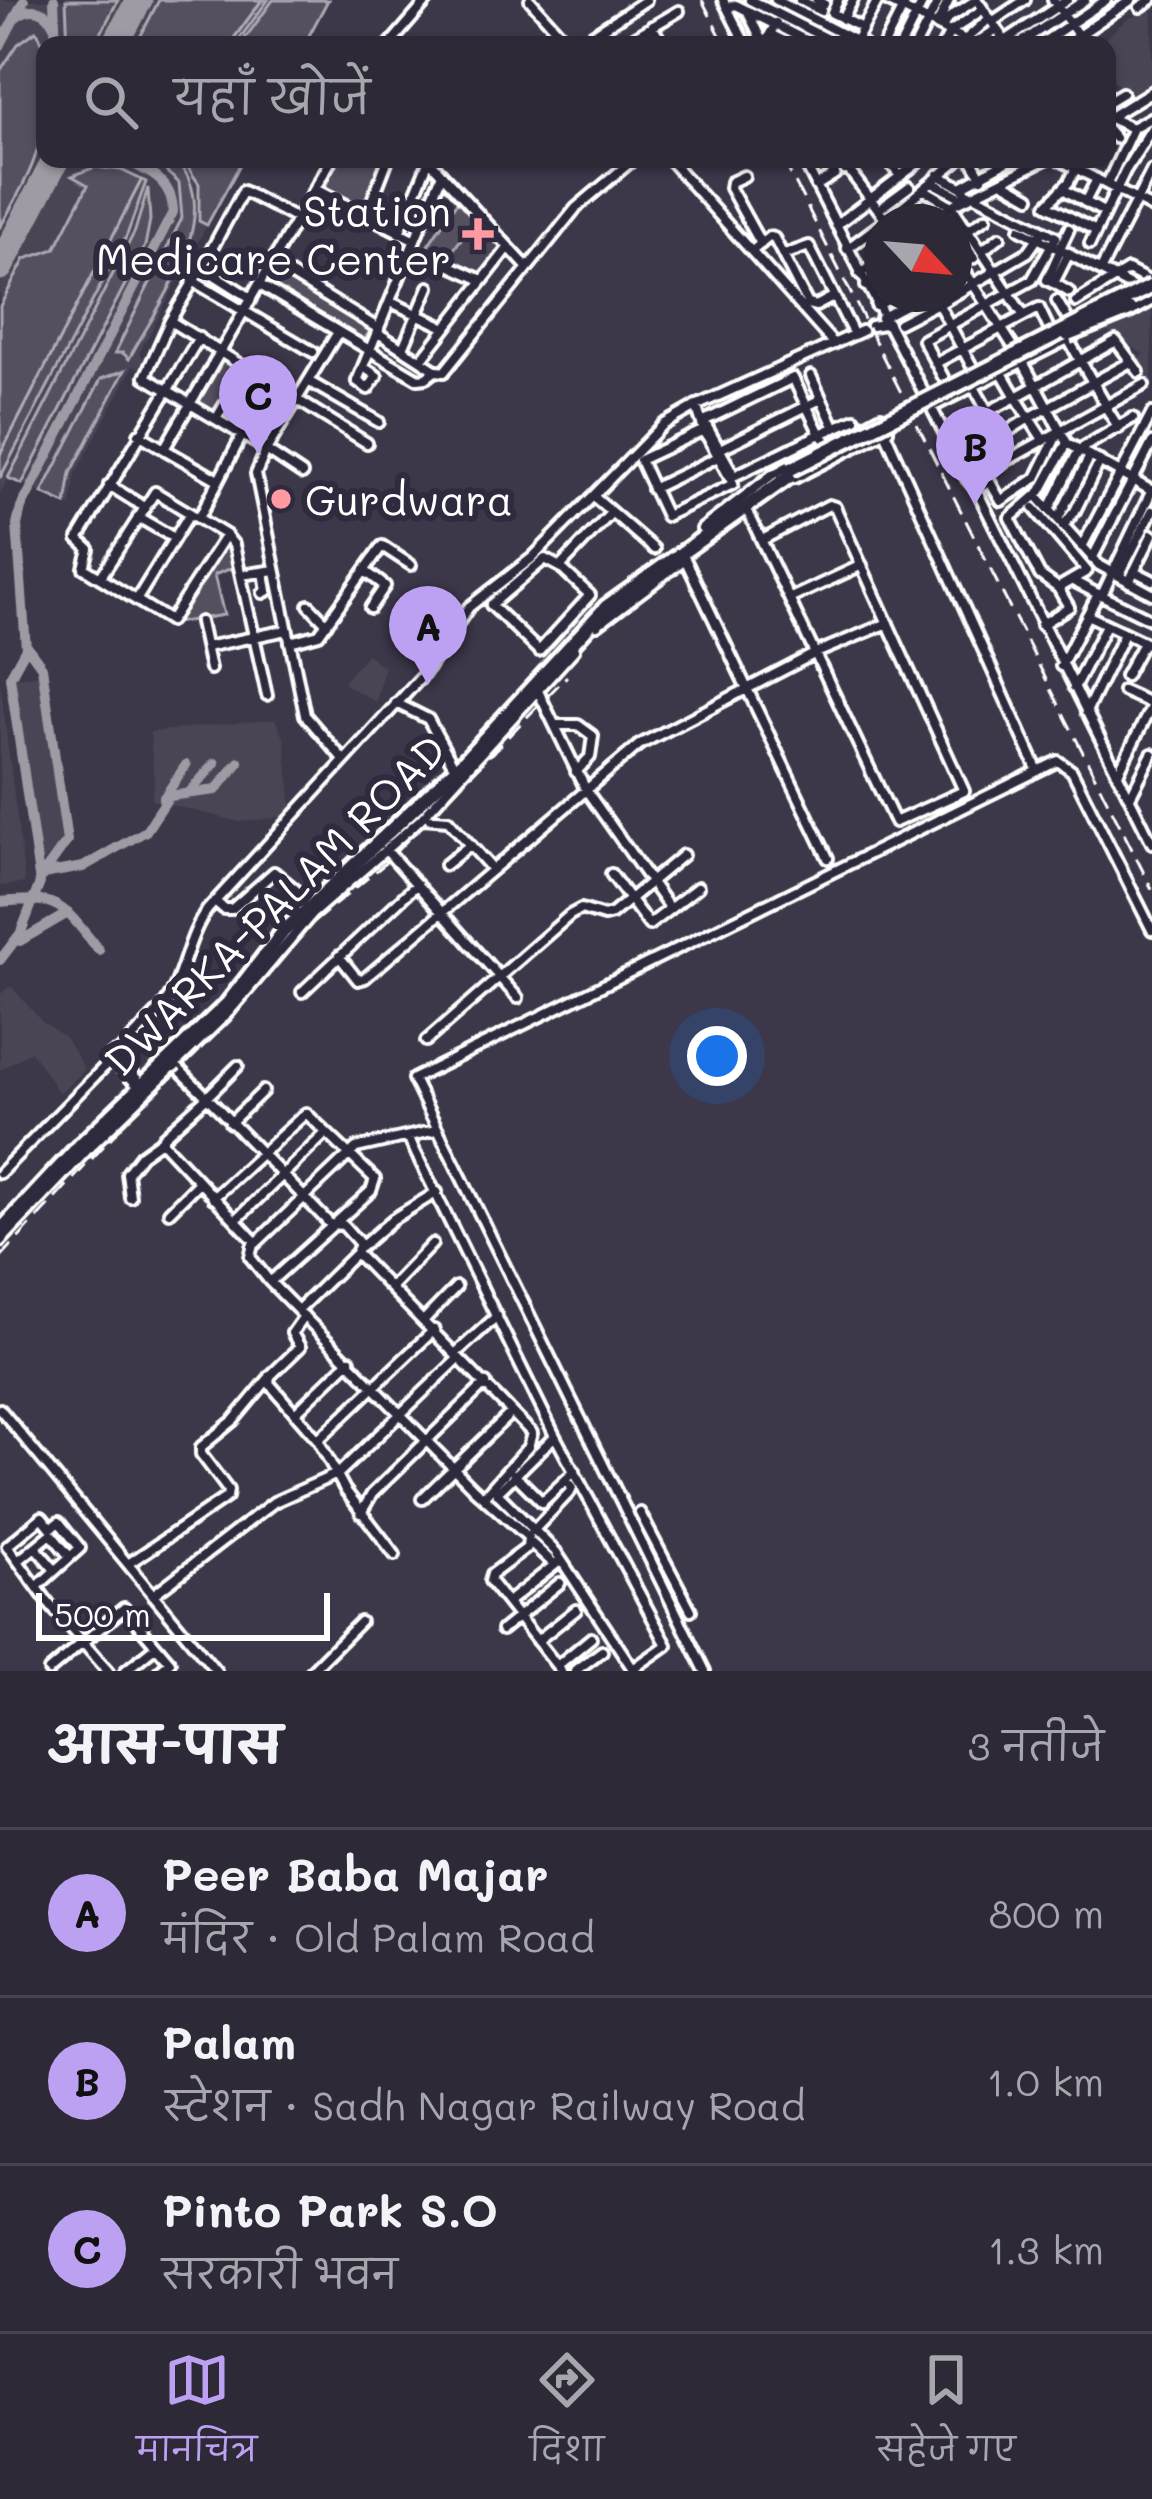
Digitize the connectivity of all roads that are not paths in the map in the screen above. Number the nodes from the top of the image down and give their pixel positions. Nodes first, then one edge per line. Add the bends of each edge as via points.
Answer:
1 (428, 0) edge
2 (530, 0) edge
3 (646, 0) edge
4 (800, 0) edge
5 (838, 0) edge
6 (853, 0) edge
7 (924, 0) edge
8 (1025, 0) edge
9 (1085, 0) edge
10 (1104, 0) edge
11 (1131, 0) edge
12 (1150, 0) edge
13 (887, 1) edge
14 (783, 2) edge
15 (947, 2) edge
16 (634, 4) edge
17 (725, 4) edge
18 (904, 4) edge
19 (748, 5) edge
20 (820, 5) edge
21 (1060, 5) edge
22 (1141, 7) dead end
23 (679, 11) dead end
24 (1112, 13) junction
25 (916, 15) junction
26 (843, 19) junction
27 (993, 21) edge
28 (1119, 22) dead end
29 (1071, 24) junction
30 (775, 25) junction
31 (652, 26) junction
32 (939, 27) junction
33 (863, 28) junction
34 (397, 36) edge
35 (562, 36) edge
36 (590, 36) edge
37 (636, 36) edge
38 (658, 36) edge
39 (741, 36) edge
40 (760, 36) edge
41 (769, 36) edge
42 (784, 36) edge
43 (797, 36) edge
44 (820, 36) edge
45 (826, 36) edge
46 (861, 36) edge
47 (888, 36) edge
48 (906, 36) edge
49 (928, 36) edge
50 (941, 36) edge
51 (952, 36) edge
52 (1053, 36) edge
53 (1079, 36) edge
54 (1086, 36) edge
55 (1152, 91) edge
56 (1122, 93) dead end
57 (1116, 97) edge
58 (1116, 113) edge
59 (1152, 116) edge
60 (1116, 121) edge
61 (1132, 128) junction
62 (1152, 128) edge
63 (328, 168) edge
64 (384, 168) edge
65 (426, 168) edge
66 (436, 168) edge
67 (623, 168) edge
68 (680, 168) edge
69 (810, 168) edge
70 (831, 168) edge
71 (847, 168) edge
72 (859, 168) edge
73 (893, 168) edge
74 (911, 168) edge
75 (949, 168) edge
76 (977, 168) edge
77 (994, 168) edge
78 (1028, 168) edge
79 (1076, 168) edge
80 (1084, 168) edge
81 (1152, 170) edge
82 (442, 174) junction
83 (835, 174) junction
84 (981, 175) junction
85 (744, 176) dead end
86 (900, 176) junction
87 (1097, 179) junction
88 (1002, 181) junction
89 (816, 186) junction
90 (928, 186) junction
91 (909, 187) junction
92 (1112, 187) junction
93 (961, 188) junction
94 (987, 189) junction
95 (1063, 189) junction
96 (317, 190) junction
97 (970, 197) junction
98 (1030, 197) dead end
99 (871, 198) junction
100 (1137, 200) junction
101 (1085, 202) junction
102 (1150, 203) edge
103 (875, 204) edge
104 (886, 204) edge
105 (906, 204) edge
106 (950, 204) edge
107 (956, 204) edge
108 (1106, 213) junction
109 (365, 216) junction
110 (986, 218) dead end
111 (299, 220) junction
112 (836, 226) junction
113 (972, 227) edge
114 (1020, 229) dead end
115 (1070, 229) dead end
116 (1096, 231) junction
117 (399, 233) junction
118 (1040, 233) junction
119 (972, 234) edge
120 (864, 237) edge
121 (1000, 237) dead end
122 (761, 244) junction
123 (1090, 244) dead end
124 (414, 245) junction
125 (509, 248) junction
126 (848, 249) junction
127 (1060, 249) junction
128 (983, 250) junction
129 (752, 251) junction
130 (783, 253) junction
131 (972, 255) edge
132 (974, 258) dead end
133 (766, 260) dead end
134 (273, 264) junction
135 (202, 267) junction
136 (527, 267) junction
137 (1101, 269) junction
138 (864, 271) edge
139 (996, 271) junction
140 (860, 274) junction
141 (485, 276) junction
142 (1119, 279) junction
143 (193, 281) junction
144 (972, 281) edge
145 (864, 282) edge
146 (974, 284) junction
147 (260, 285) junction
148 (429, 287) dead end
149 (1152, 289) edge
150 (1136, 290) junction
151 (1069, 292) dead end
152 (1010, 293) junction
153 (833, 297) junction
154 (251, 298) junction
155 (1057, 301) dead end
156 (392, 302) junction
157 (1076, 302) dead end
158 (988, 306) junction
159 (244, 312) junction
160 (878, 312) edge
161 (903, 312) edge
162 (915, 312) edge
163 (942, 312) edge
164 (417, 314) junction
165 (1024, 316) junction
166 (170, 321) junction
167 (882, 321) junction
168 (899, 323) dead end
169 (951, 327) junction
170 (446, 328) junction
171 (862, 329) junction
172 (1002, 329) junction
173 (379, 331) junction
174 (338, 332) junction
175 (1070, 332) junction
176 (1052, 333) junction
177 (199, 338) junction
178 (834, 344) junction
179 (403, 348) junction
180 (371, 350) junction
181 (963, 350) junction
182 (1016, 351) junction
183 (222, 352) junction
184 (313, 352) dead end
185 (421, 360) junction
186 (1081, 361) junction
187 (1023, 362) junction
188 (936, 363) junction
189 (1127, 364) dead end
190 (788, 366) junction
191 (247, 368) junction
192 (365, 368) dead end
193 (435, 370) junction
194 (975, 372) junction
195 (1139, 372) dead end
196 (1002, 373) junction
197 (811, 376) dead end
198 (793, 378) junction
199 (308, 381) junction
200 (270, 382) junction
201 (1093, 382) junction
202 (1144, 385) dead end
203 (948, 386) junction
204 (1036, 386) junction
205 (974, 387) junction
206 (166, 389) junction
207 (1016, 397) junction
208 (296, 399) junction
209 (821, 399) junction
210 (929, 402) junction
211 (190, 403) junction
212 (696, 405) junction
213 (806, 406) junction
214 (1106, 406) junction
215 (1048, 408) junction
216 (1152, 413) edge
217 (988, 414) junction
218 (1029, 418) junction
219 (1132, 418) dead end
220 (216, 419) junction
221 (855, 419) dead end
222 (379, 422) dead end
223 (704, 426) junction
224 (835, 428) junction
225 (1119, 428) junction
226 (884, 432) junction
227 (1059, 433) junction
228 (140, 434) junction
229 (241, 434) junction
230 (820, 434) junction
231 (1001, 436) junction
232 (1044, 441) junction
233 (367, 442) dead end
234 (992, 442) dead end
235 (828, 443) junction
236 (1067, 443) junction
237 (1152, 443) edge
238 (164, 449) junction
239 (266, 450) junction
240 (1079, 450) junction
241 (719, 453) junction
242 (1095, 459) junction
243 (302, 474) dead end
244 (1122, 474) junction
245 (988, 477) junction
246 (218, 480) junction
247 (733, 480) junction
248 (1134, 481) junction
249 (109, 485) junction
250 (976, 488) junction
251 (652, 489) junction
252 (1152, 490) edge
253 (593, 496) junction
254 (1037, 496) junction
255 (1034, 508) dead end
256 (747, 510) junction
257 (1049, 510) junction
258 (141, 512) junction
259 (1152, 512) edge
260 (611, 513) junction
261 (195, 515) junction
262 (720, 520) junction
263 (1060, 523) junction
264 (704, 532) junction
265 (226, 535) junction
266 (1152, 536) edge
267 (175, 538) junction
268 (764, 539) junction
269 (1082, 547) junction
270 (654, 549) dead end
271 (1092, 559) junction
272 (1140, 559) junction
273 (1152, 565) edge
274 (411, 566) dead end
275 (862, 566) junction
276 (560, 567) junction
277 (275, 570) junction
278 (365, 571) junction
279 (1134, 571) junction
280 (241, 575) junction
281 (257, 575) junction
282 (1120, 577) junction
283 (100, 578) junction
284 (1071, 580) junction
285 (1152, 580) edge
286 (1058, 589) junction
287 (263, 593) dead end
288 (1152, 594) edge
289 (1100, 595) junction
290 (791, 598) junction
291 (137, 599) junction
292 (309, 605) dead end
293 (370, 608) dead end
294 (1087, 615) junction
295 (1152, 620) edge
296 (200, 622) dead end
297 (888, 623) junction
298 (327, 625) junction
299 (1041, 625) junction
300 (1106, 625) junction
301 (287, 630) junction
302 (1124, 634) junction
303 (254, 637) junction
304 (290, 642) junction
305 (1148, 645) edge
306 (206, 646) junction
307 (816, 653) junction
308 (1061, 666) junction
309 (210, 669) dead end
310 (1125, 676) dead end
311 (1073, 689) junction
312 (748, 690) junction
313 (538, 691) junction
314 (1123, 691) dead end
315 (267, 695) dead end
316 (396, 704) junction
317 (1152, 705) edge
318 (1085, 712) junction
319 (555, 725) junction
320 (1142, 727) junction
321 (1152, 733) edge
322 (1130, 752) junction
323 (343, 759) junction
324 (1151, 760) edge
325 (452, 763) junction
326 (1036, 769) junction
327 (576, 772) junction
328 (1118, 774) junction
329 (1142, 775) junction
330 (1152, 780) edge
331 (586, 790) junction
332 (1129, 798) junction
333 (422, 819) junction
334 (1151, 839) edge
335 (470, 845) junction
336 (386, 850) junction
337 (683, 855) dead end
338 (829, 858) dead end
339 (445, 865) dead end
340 (492, 869) junction
341 (611, 874) dead end
342 (416, 884) junction
343 (650, 884) junction
344 (698, 887) dead end
345 (296, 890) dead end
346 (631, 899) junction
347 (215, 901) junction
348 (670, 909) junction
349 (442, 912) junction
350 (1152, 930) edge
351 (339, 956) junction
352 (498, 975) junction
353 (302, 992) dead end
354 (518, 998) dead end
355 (426, 1042) dead end
356 (114, 1056) junction
357 (174, 1064) junction
358 (238, 1066) dead end
359 (136, 1081) junction
360 (263, 1091) dead end
361 (207, 1097) junction
362 (230, 1123) junction
363 (436, 1130) junction
364 (326, 1133) junction
365 (408, 1137) junction
366 (162, 1140) junction
367 (349, 1153) junction
368 (260, 1154) junction
369 (0, 1173) edge
370 (281, 1176) junction
371 (198, 1183) junction
372 (437, 1192) junction
373 (130, 1197) dead end
374 (213, 1198) junction
375 (304, 1198) junction
376 (169, 1212) dead end
377 (236, 1220) junction
378 (0, 1221) edge
379 (330, 1224) junction
380 (0, 1231) edge
381 (0, 1242) edge
382 (432, 1244) dead end
383 (252, 1247) junction
384 (358, 1250) junction
385 (270, 1282) junction
386 (391, 1287) junction
387 (456, 1287) dead end
388 (301, 1313) junction
389 (497, 1316) junction
390 (423, 1320) junction
391 (434, 1330) junction
392 (457, 1356) junction
393 (350, 1360) junction
394 (268, 1379) junction
395 (486, 1383) junction
396 (374, 1387) junction
397 (0, 1408) edge
398 (295, 1413) junction
399 (511, 1413) junction
400 (401, 1414) junction
401 (555, 1436) junction
402 (318, 1440) junction
403 (428, 1441) junction
404 (453, 1468) junction
405 (575, 1471) junction
406 (339, 1473) junction
407 (514, 1474) junction
408 (566, 1480) junction
409 (484, 1496) junction
410 (422, 1498) dead end
411 (361, 1513) junction
412 (640, 1513) dead end
413 (51, 1531) junction
414 (533, 1531) junction
415 (530, 1542) junction
416 (35, 1547) junction
417 (395, 1555) dead end
418 (18, 1561) junction
419 (558, 1562) junction
420 (128, 1564) junction
421 (56, 1570) junction
422 (560, 1583) dead end
423 (39, 1585) junction
424 (153, 1595) junction
425 (508, 1603) junction
426 (576, 1610) dead end
427 (691, 1610) dead end
428 (517, 1617) junction
429 (360, 1622) dead end
430 (502, 1630) dead end
431 (591, 1638) dead end
432 (83, 1641) junction
433 (537, 1641) junction
434 (156, 1646) junction
435 (602, 1651) dead end
436 (559, 1668) edge
437 (49, 1671) edge
438 (108, 1671) edge
439 (125, 1671) edge
440 (159, 1671) edge
441 (216, 1671) edge
442 (311, 1671) edge
443 (575, 1671) edge
444 (704, 1671) edge

1 - 34 street
2 - 35 street
3 - 16 street
4 - 20 street
5 - 26 street via 832,13
6 - 26 street
7 - 25 street
8 - 27 street
9 - 21 street
10 - 24 street
10 - 29 street
11 - 24 street
12 - 22 street
13 - 18 street
13 - 33 street
14 - 30 street
14 - 45 street
15 - 32 street
16 - 36 street
17 - 19 street
17 - 39 street
18 - 25 street
18 - 47 street
19 - 30 street
19 - 40 street
21 - 27 street
21 - 29 street
23 - 31 street
24 - 28 street
24 - 54 street
25 - 32 street
25 - 48 street
26 - 33 street
27 - 32 street
29 - 52 street
29 - 53 street
30 - 41 street
30 - 42 street
30 - 43 street
30 - 44 street
31 - 37 street
31 - 38 street
32 - 49 street
32 - 50 street
32 - 51 street
33 - 46 street
55 - 58 street
56 - 57 street
59 - 61 street
60 - 61 street
61 - 92 street
62 - 92 street
63 - 96 street
64 - 109 street
65 - 117 street
66 - 82 street
67 - 136 street via 576,208
68 - 129 street
69 - 89 street
70 - 83 street
71 - 83 street
72 - 99 street
73 - 86 street
74 - 86 street
75 - 90 street
76 - 84 street
77 - 84 street
78 - 88 street
79 - 95 street
80 - 87 street
81 - 100 street
82 - 124 street
82 - 125 street
83 - 89 street
84 - 93 street
84 - 94 street
85 - 122 street via 730,188
86 - 91 street
86 - 99 street
87 - 92 street
87 - 101 street
88 - 94 street
88 - 98 street
89 - 112 street
90 - 91 street
90 - 93 street
90 - 97 street
90 - 105 street
90 - 106 street
91 - 104 street
92 - 100 street
92 - 108 street
93 - 97 street
94 - 97 street
95 - 101 street
95 - 116 street via 1048,206
96 - 109 street
96 - 111 street
97 - 107 street
97 - 118 street
99 - 103 street
99 - 112 street
100 - 102 street
100 - 137 street
101 - 108 street
108 - 116 street
109 - 117 street
110 - 113 street
111 - 134 street
111 - 135 street via 243,191
112 - 126 street
114 - 118 street
115 - 127 street
116 - 123 street
117 - 124 street
118 - 127 street
118 - 139 street via 1028,252
119 - 128 street
120 - 126 street
121 - 128 street
122 - 129 street
122 - 130 street via 772,237
124 - 141 street
124 - 156 street
125 - 136 street
125 - 141 street
126 - 140 street
127 - 137 street
127 - 151 street via 1047,280
127 - 152 street
128 - 139 street
129 - 178 street
130 - 133 street
130 - 153 street via 809,246
130 - 153 street via 809,305
131 - 132 street
134 - 147 street
134 - 173 street
135 - 143 street
135 - 154 street
136 - 193 street via 446,370
137 - 142 street
138 - 140 street
139 - 146 street
139 - 152 street
140 - 145 street
141 - 170 street
142 - 149 street via 1128,270
142 - 150 street
142 - 157 street
143 - 159 street
143 - 166 street
144 - 146 street
146 - 158 street
147 - 154 street
147 - 174 street
148 - 164 street
149 - 150 street
149 - 175 main road, bridge
149 - 175 main road, bridge via 1130,310
149 - 262 main road, bridge via 790,469
150 - 175 street
152 - 158 street
152 - 165 street
153 - 171 street
154 - 159 street
155 - 175 street
156 - 164 street
156 - 173 street
158 - 169 street
158 - 172 street
159 - 183 street
159 - 184 street
160 - 167 street
161 - 167 street
162 - 168 street
163 - 169 street
164 - 170 street
164 - 179 street
165 - 172 street
165 - 176 street via 1039,308
166 - 177 street
166 - 206 street via 144,374
167 - 171 street
167 - 210 street
169 - 181 street
169 - 188 street via 923,340
170 - 185 street
171 - 178 street
172 - 181 street
172 - 182 street
173 - 179 street
173 - 180 street
174 - 180 street
174 - 199 street
175 - 176 street
175 - 186 street
175 - 187 street
175 - 262 main road, bridge via 794,473
176 - 182 street
177 - 183 street
177 - 206 street
178 - 190 street
179 - 185 street
180 - 192 street
180 - 193 street via 420,379
181 - 188 street
181 - 194 street
182 - 187 street
182 - 194 street
183 - 191 street
183 - 211 street
185 - 193 street
186 - 195 street via 1115,341
186 - 201 street
186 - 204 street
187 - 196 street
187 - 204 street
188 - 203 street
189 - 201 street
190 - 198 street
190 - 212 street
191 - 200 street
191 - 220 street
194 - 203 street
196 - 205 street
196 - 207 street
197 - 209 street
198 - 213 street
198 - 223 street
199 - 208 street
199 - 222 street
200 - 208 street
200 - 229 street
201 - 214 street
201 - 215 street
202 - 214 street
203 - 210 street
204 - 207 street
204 - 215 street
205 - 210 street
205 - 217 street
206 - 211 street
206 - 228 street
207 - 217 street
207 - 218 street
208 - 233 street
208 - 239 street
209 - 213 street
209 - 224 street
210 - 250 street
211 - 220 street
211 - 238 street
212 - 223 street
212 - 253 street via 662,424
213 - 230 street
213 - 241 street
214 - 225 street
214 - 227 street
215 - 218 street
215 - 227 street
216 - 244 street
217 - 231 street
217 - 245 street via 964,426
218 - 231 street
218 - 232 street
219 - 225 street
220 - 229 street
221 - 224 street
223 - 241 street
223 - 251 street via 640,460
224 - 230 street
225 - 240 street
226 - 235 street via 891,421 884,416
226 - 256 street
226 - 326 street
227 - 232 street
227 - 236 street
227 - 245 street via 1033,481 1001,502
228 - 238 street
228 - 249 street
229 - 239 street
229 - 246 street
230 - 235 street
230 - 247 street
231 - 234 street
232 - 245 street
235 - 264 street via 772,475
236 - 240 street
236 - 254 street
237 - 248 street
238 - 246 street
239 - 243 street
239 - 277 street via 256,473
240 - 242 street
240 - 257 street
241 - 247 street
241 - 251 street
242 - 244 street
242 - 263 street via 1075,511
244 - 248 street
244 - 269 street
245 - 250 street
246 - 261 street
247 - 251 street via 671,517
248 - 252 street
248 - 271 street
249 - 258 street
249 - 283 street via 78,536 89,549 84,568
250 - 299 street
252 - 282 street
253 - 260 street
253 - 316 street via 469,607
254 - 257 street
254 - 286 street via 1010,518 1040,575
255 - 284 street via 1086,569
256 - 264 street
256 - 268 street
257 - 263 street
258 - 261 street via 155,492
258 - 267 street
258 - 283 street
259 - 282 street
260 - 270 street
260 - 276 street
261 - 265 street
261 - 267 street
262 - 264 main road
263 - 269 street
264 - 325 main road, DWARKA-PALAM ROAD via 602,603
264 - 380 main road, DWARKA-PALAM ROAD via 580,631 448,777 302,913 228,1003
265 - 280 street
265 - 291 street via 171,620
266 - 272 street
267 - 291 street
268 - 275 street via 833,505
268 - 290 street
269 - 271 street
271 - 282 street
272 - 273 street
272 - 279 street
274 - 278 street via 384,545
275 - 290 street
275 - 297 street
276 - 276 street via 590,596 538,651 491,605 545,559
277 - 281 street
277 - 301 street
278 - 293 street via 385,586
278 - 298 street
279 - 282 street
279 - 285 street
280 - 281 street
280 - 303 street
281 - 287 street
282 - 288 street
282 - 289 street
283 - 291 street
284 - 286 street
284 - 289 street
286 - 299 street via 1069,608
289 - 294 street
289 - 295 street
290 - 307 street
292 - 298 street
294 - 300 street
294 - 308 street
296 - 306 street
297 - 307 street
297 - 307 street via 964,789 898,823
298 - 304 street
299 - 308 street
300 - 302 street
300 - 311 street
301 - 303 street
301 - 304 street
302 - 305 street
302 - 318 street
303 - 306 street
303 - 315 street
304 - 323 street via 308,722
305 - 310 street
306 - 309 street
307 - 312 street
308 - 311 street
311 - 318 street
312 - 313 street via 685,559 603,619
312 - 331 street via 639,745
312 - 338 street
313 - 319 street
313 - 333 street
314 - 317 street
316 - 323 street
316 - 325 street via 428,719
317 - 320 street
318 - 328 street
319 - 327 street
319 - 327 street via 578,725 593,736 590,758
320 - 321 street
320 - 322 street
322 - 324 street
322 - 328 street
323 - 347 street
324 - 329 street
325 - 359 main road, DWARKA-PALAM ROAD via 278,927 224,998
326 - 350 street via 1058,761 1070,769
326 - 363 street via 415,1077
327 - 331 street
328 - 332 street
329 - 330 street
329 - 332 street
331 - 340 street
331 - 343 street
332 - 334 street
333 - 335 street via 447,819
333 - 336 street
335 - 339 street
335 - 340 street
336 - 342 street
336 - 357 street via 312,914 230,1012
337 - 343 street
340 - 349 street
341 - 346 street
342 - 349 street
342 - 351 street
343 - 346 street
343 - 348 street
344 - 348 street
345 - 347 street via 274,872 232,909
346 - 348 street via 649,926
346 - 352 street via 608,916 576,910
347 - 356 street via 170,998
349 - 351 street via 362,980
349 - 352 street
351 - 353 street
352 - 354 street
352 - 355 street
356 - 359 main road
356 - 369 street
357 - 361 street
357 - 381 street
358 - 361 street
359 - 378 main road, DWARKA-PALAM ROAD
360 - 362 street
361 - 362 street
361 - 366 street
362 - 368 street
363 - 365 street
363 - 444 street
364 - 367 street
364 - 368 street via 302,1114
364 - 370 street
365 - 367 street
365 - 372 street
366 - 371 street
366 - 373 street via 127,1173
367 - 375 street
367 - 379 street via 374,1187
368 - 370 street
368 - 374 street
370 - 375 street
370 - 377 street
371 - 374 street
371 - 376 street
372 - 384 street
372 - 389 street
374 - 377 street
375 - 379 street
375 - 383 street
377 - 383 street
379 - 384 street via 344,1226
379 - 385 street
382 - 386 street
383 - 385 street via 250,1257
384 - 386 street
384 - 388 street
385 - 388 street
386 - 390 street
387 - 390 street
388 - 393 street
388 - 394 street via 292,1333 300,1348
389 - 392 street
389 - 401 street
390 - 391 street
391 - 392 street
391 - 396 street
392 - 395 street
392 - 400 street
393 - 396 street
393 - 398 street
394 - 398 street
394 - 420 street via 201,1447 227,1497
395 - 399 street
395 - 403 street
396 - 400 street
396 - 402 street
397 - 420 street
398 - 402 street
399 - 404 street
399 - 409 street via 532,1433 531,1443
400 - 403 street
400 - 406 street
401 - 405 street
401 - 407 street
402 - 406 street
403 - 404 street
403 - 411 street
404 - 409 street
404 - 410 street
405 - 408 street
405 - 419 street via 667,1646 629,1668
406 - 411 street
406 - 424 street via 274,1502
407 - 408 street via 542,1502
407 - 414 street via 497,1493
408 - 414 street via 570,1492
409 - 415 street
411 - 417 street
412 - 427 street
413 - 416 street
413 - 418 street via 42,1517 7,1546
413 - 421 street via 70,1557
414 - 419 street
415 - 419 street
415 - 425 street via 490,1577
416 - 418 street
416 - 421 street
418 - 423 street
419 - 425 street
420 - 424 street
421 - 423 street
422 - 428 street
423 - 432 street
424 - 441 street
425 - 428 street
426 - 433 street
428 - 430 street
428 - 433 street
429 - 442 street
431 - 436 street
432 - 434 street via 124,1608
432 - 437 street
432 - 438 street
433 - 436 street
434 - 439 street
434 - 440 street via 170,1662
435 - 443 street

